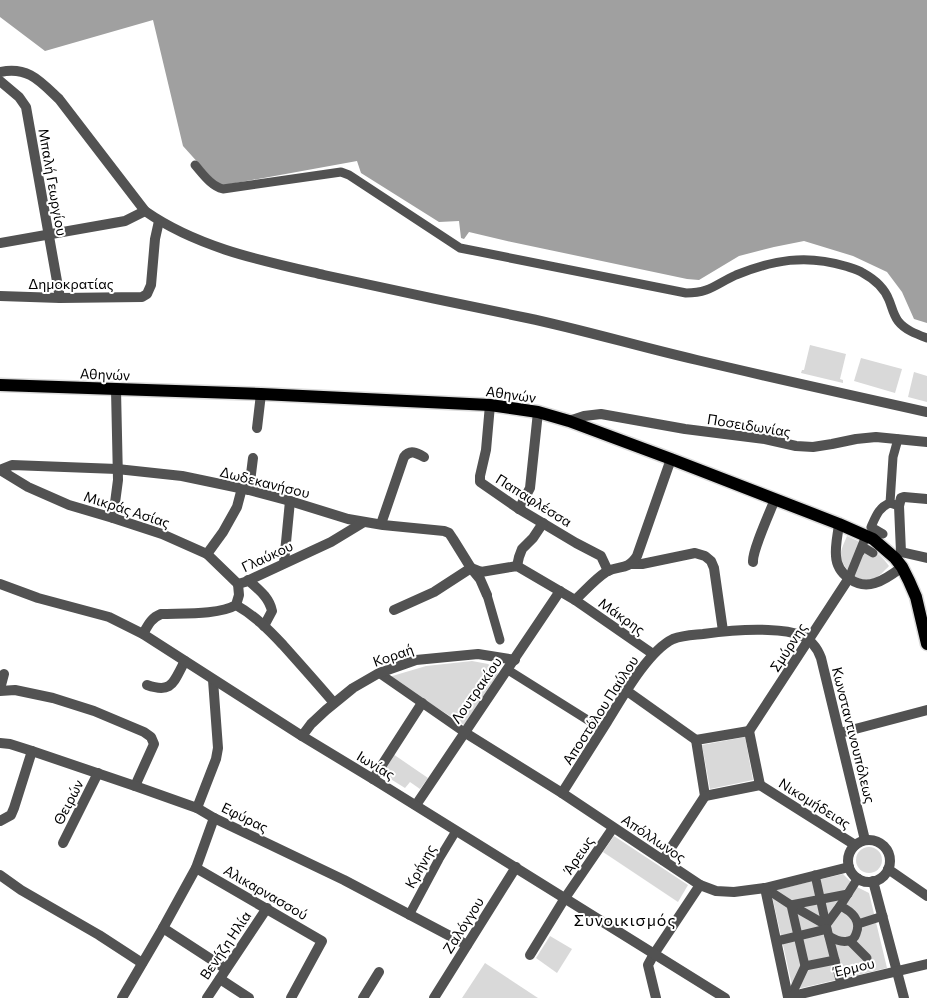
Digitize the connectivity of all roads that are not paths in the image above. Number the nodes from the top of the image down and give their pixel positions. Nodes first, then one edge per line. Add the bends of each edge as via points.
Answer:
1 (0, 72) edge
2 (0, 82) edge
3 (194, 165) dead end
4 (145, 212) junction
5 (159, 221) junction
6 (49, 234) junction
7 (0, 243) edge
8 (0, 296) edge
9 (60, 298) junction
10 (927, 338) edge
11 (0, 385) edge
12 (116, 390) junction
13 (261, 394) junction
14 (490, 405) junction
15 (538, 412) junction
16 (927, 412) edge
17 (569, 421) junction
18 (257, 428) dead end
19 (898, 438) junction
20 (927, 442) edge
21 (424, 457) dead end
22 (253, 458) dead end
23 (671, 459) junction
24 (117, 469) junction
25 (0, 470) edge
26 (245, 489) junction
27 (775, 499) junction
28 (927, 499) edge
29 (290, 501) junction
30 (894, 505) junction
31 (520, 509) junction
32 (113, 518) junction
33 (364, 522) junction
34 (543, 523) junction
35 (381, 524) junction
36 (840, 524) junction
37 (884, 534) dead end
38 (866, 536) junction
39 (873, 553) dead end
40 (207, 554) junction
41 (859, 554) junction
42 (927, 558) edge
43 (899, 559) junction
44 (754, 562) dead end
45 (284, 563) junction
46 (631, 564) junction
47 (517, 566) junction
48 (471, 568) junction
49 (608, 571) junction
50 (849, 578) junction
51 (243, 582) junction
52 (0, 584) edge
53 (560, 591) junction
54 (487, 595) joint
55 (575, 600) junction
56 (236, 604) junction
57 (394, 610) dead end
58 (264, 626) junction
59 (723, 631) junction
60 (143, 634) junction
61 (500, 640) dead end
62 (809, 640) junction
63 (927, 644) edge
64 (653, 654) junction
65 (515, 660) junction
66 (185, 662) junction
67 (508, 670) junction
68 (379, 673) junction
69 (4, 674) dead end
70 (212, 680) junction
71 (147, 684) dead end
72 (0, 690) edge
73 (626, 691) junction
74 (334, 703) junction
75 (422, 703) junction
76 (927, 710) edge
77 (602, 729) junction
78 (749, 731) junction
79 (464, 732) junction
80 (840, 733) junction
81 (302, 736) junction
82 (696, 740) junction
83 (0, 743) edge
84 (32, 751) junction
85 (98, 773) junction
86 (373, 779) junction
87 (760, 785) junction
88 (135, 786) junction
89 (562, 793) junction
90 (705, 796) junction
91 (416, 805) junction
92 (197, 808) junction
93 (214, 818) junction
94 (0, 821) edge
95 (613, 828) junction
96 (456, 830) junction
97 (860, 842) junction
98 (63, 843) dead end
99 (663, 860) junction
100 (516, 867) junction
101 (849, 867) junction
102 (196, 868) junction
103 (888, 870) junction
104 (0, 875) edge
105 (815, 875) junction
106 (858, 878) junction
107 (873, 881) junction
108 (700, 885) junction
109 (765, 888) junction
110 (848, 894) junction
111 (927, 896) edge
112 (565, 898) junction
113 (820, 900) junction
114 (791, 905) junction
115 (840, 906) junction
116 (267, 908) junction
117 (409, 915) junction
118 (883, 916) junction
119 (858, 924) junction
120 (163, 928) junction
121 (827, 930) junction
122 (797, 936) junction
123 (777, 940) junction
124 (850, 941) junction
125 (467, 945) junction
126 (654, 954) junction
127 (530, 955) dead end
128 (867, 958) dead end
129 (835, 960) junction
130 (142, 962) junction
131 (927, 964) edge
132 (805, 966) junction
133 (226, 970) junction
134 (898, 971) junction
135 (379, 972) dead end
136 (220, 980) junction
137 (841, 984) junction
138 (789, 997) edge
139 (122, 998) edge
140 (207, 998) edge
141 (249, 998) edge
142 (291, 998) edge
143 (362, 998) edge
144 (434, 998) edge
145 (656, 998) edge
146 (725, 998) edge
147 (904, 998) edge

1 - 4 street via 17,70 29,74 59,99
2 - 6 street, Μπαλή Γεωργίου via 20,97 26,107
3 - 10 street via 223,189 341,172 460,248 686,293 700,293 777,261 829,261 860,271 874,280 884,290 899,322
4 - 5 street
4 - 6 street via 125,221
5 - 9 street, Δημοκρατίας via 147,294 142,297
5 - 16 street via 208,244 272,263 530,319
6 - 7 street
6 - 9 street, Μπαλή Γεωργίου
8 - 9 street, Δημοκρατίας
11 - 12 main road, Αθηνών
12 - 13 main road, Αθηνών
12 - 24 street
13 - 14 main road, Αθηνών
13 - 18 street
14 - 15 main road, Αθηνών
14 - 31 street, Παπαφλέσσα via 480,482
15 - 17 main road, Αθηνών
15 - 31 street via 530,488
17 - 19 street, Ποσειδωνίας via 601,414 813,447 856,439
17 - 23 main road, Αθηνών
19 - 20 street, Ποσειδωνίας
19 - 30 street via 893,457
21 - 35 street via 412,452 404,456
22 - 26 street
23 - 27 main road, Αθηνών
23 - 46 street via 644,540
24 - 25 street, Δωδεκανήσου via 12,465
24 - 26 street, Δωδεκανήσου via 182,476
24 - 32 street
25 - 32 street, Μικράς Ασίας via 69,505
26 - 29 street, Δωδεκανήσου
26 - 40 street via 223,532
27 - 36 main road, Αθηνών
27 - 44 street via 755,551
28 - 30 street via 904,497
29 - 33 street, Δωδεκανήσου
29 - 45 street
30 - 37 street via 884,505 871,527
30 - 43 street
31 - 34 street, Παπαφλέσσα
32 - 40 street, Μικράς Ασίας via 162,534
33 - 35 street, Δωδεκανήσου
33 - 45 street, Γλαύκου via 331,542
34 - 47 street via 522,549
34 - 49 street, Παπαφλέσσα via 600,556
35 - 48 street, Δωδεκανήσου via 449,533
36 - 38 main road, Αθηνών
36 - 50 street via 836,556 839,568
38 - 41 street
38 - 43 main road, Αθηνών
39 - 41 street via 863,547
40 - 51 street, Μικράς Ασίας
41 - 50 street
42 - 43 street
43 - 50 street via 883,580 873,584
43 - 63 main road, Αθηνών via 916,597
45 - 51 street, Γλαύκου
46 - 49 street
46 - 59 street via 695,553 705,556 714,568
47 - 48 street via 482,572
47 - 53 street, Μάκρης
48 - 54 street, Δωδεκανήσου
48 - 57 street via 434,592
49 - 55 street
50 - 62 street, Σμύρνης
51 - 56 street, Γλαύκου
51 - 58 street, Μικράς Ασίας via 268,600 272,611
52 - 60 street, Ιωνίας via 109,617
53 - 55 street, Μάκρης
53 - 65 street, Λουτρακίου
54 - 61 street
55 - 64 street, Μάκρης
56 - 58 street
56 - 60 street via 214,611 161,614 150,621
58 - 74 street
59 - 62 street, Αποστόλου Παύλου via 793,632
59 - 64 street, Αποστόλου Παύλου via 674,639
60 - 66 street, Ιωνίας
62 - 78 street, Σμύρνης
62 - 80 street, Κωνσταντινουπόλεως via 821,658
64 - 73 street, Αποστόλου Παύλου
65 - 67 street, Λουτρακίου
65 - 68 street, Κοραή via 478,654 425,659
66 - 70 street, Ιωνίας
66 - 71 street via 169,686 158,688
67 - 77 street
67 - 79 street, Λουτρακίου
68 - 74 street, Κοραή
68 - 75 street
69 - 72 street
70 - 81 street, Ιωνίας
70 - 92 street via 218,748
72 - 88 street via 53,698 144,732 154,744
73 - 77 street, Αποστόλου Παύλου
73 - 82 street
74 - 81 street, Κοραή
75 - 79 street
75 - 86 street
76 - 80 street
77 - 89 street, Αποστόλου Παύλου
78 - 82 street
78 - 87 street
79 - 89 street, Απόλλωνος
79 - 91 street, Λουτρακίου
80 - 97 street, Κωνσταντινουπόλεως
81 - 86 street, Ιωνίας
82 - 90 street
83 - 84 street, Εφύρας
84 - 85 street, Εφύρας
84 - 94 street via 14,808
85 - 88 street, Εφύρας
85 - 98 street, Θειρών
86 - 91 street, Ιωνίας
87 - 90 street
87 - 97 street, Νικομήδειας
88 - 92 street, Εφύρας
89 - 95 street, Απόλλωνος
90 - 99 street
91 - 96 street, Ιωνίας
92 - 93 street, Εφύρας
93 - 102 street
93 - 117 street, Εφύρας
95 - 99 street, Απόλλωνος
95 - 112 street, Άρεως
96 - 100 street, Ιωνίας
96 - 117 street, Κρήνης
97 - 101 street, Νικομήδειας via 849,855
97 - 103 street, Νικομήδειας via 872,840 883,845 890,856
99 - 108 street, Απόλλωνος
100 - 112 street, Ιωνίας
100 - 125 street, Ζαλόγγου
101 - 105 street, Απόλλωνος
101 - 106 street
102 - 116 street, Αλικαρνασσού
102 - 120 street
103 - 107 street
103 - 111 street
104 - 130 street
105 - 109 street, Απόλλωνος
105 - 113 street
106 - 107 street
106 - 110 street
107 - 118 street
108 - 109 street, Απόλλωνος via 716,891 734,892
108 - 126 street
109 - 114 street
109 - 123 street
110 - 113 street
110 - 115 street
112 - 126 street, Ιωνίας
112 - 127 street, Άρεως
113 - 114 street
113 - 121 street
114 - 121 street
114 - 122 street
115 - 119 street via 853,914
115 - 121 street
116 - 133 street, Βενήζη Ηλία
116 - 142 street, Αλικαρνασσού via 322,941
117 - 125 street, Εφύρας
118 - 119 street
118 - 134 street
119 - 124 street via 858,932
120 - 130 street
120 - 133 street
121 - 122 street
121 - 124 street via 844,942
121 - 129 street
122 - 123 street
122 - 132 street
123 - 138 street
124 - 128 street
125 - 144 street, Ζαλόγγου
126 - 145 street via 648,965
126 - 146 street, Ιωνίας
129 - 132 street
129 - 137 street
130 - 139 street
131 - 134 street, Έρμου
132 - 138 street
133 - 136 street, Βενήζη Ηλία
134 - 137 street, Έρμου
134 - 147 street
135 - 143 street
136 - 140 street, Βενήζη Ηλία
136 - 141 street
137 - 138 street, Έρμου

